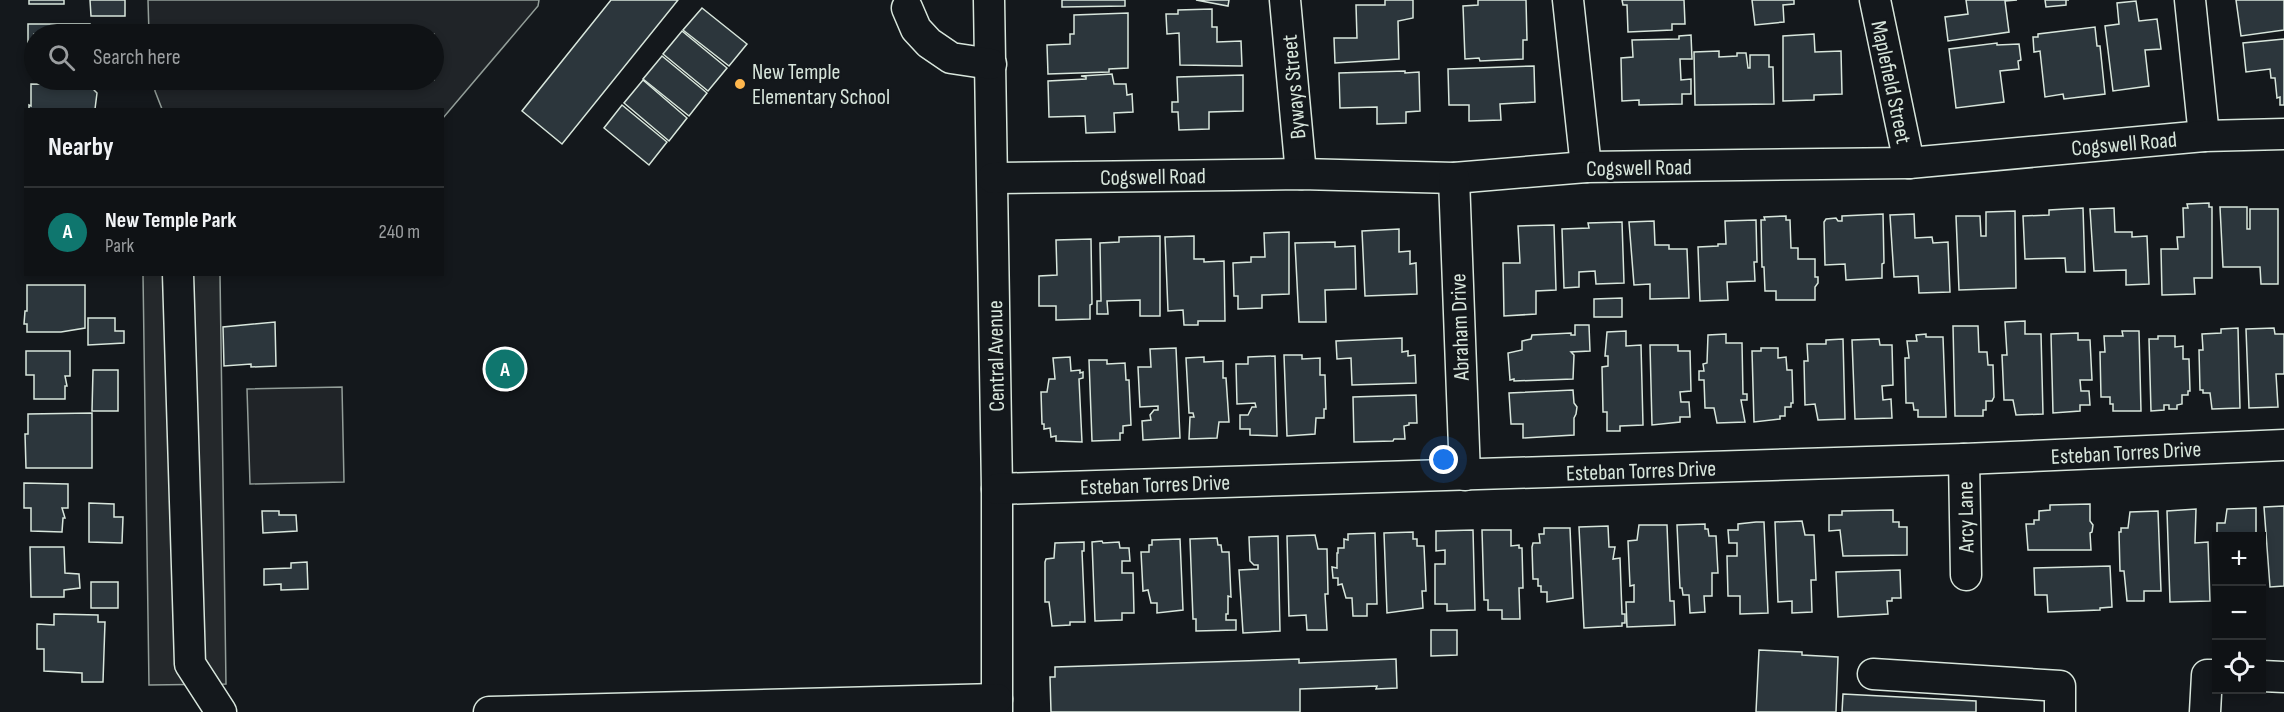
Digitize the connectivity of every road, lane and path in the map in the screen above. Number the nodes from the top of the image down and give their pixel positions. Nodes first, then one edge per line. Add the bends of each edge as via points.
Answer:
1 (989, 0) edge
2 (1285, 0) edge
3 (1568, 0) edge
4 (1875, 0) edge
5 (2190, 0) edge
6 (901, 2) edge
7 (990, 64) junction
8 (2284, 134) edge
9 (2204, 135) junction
10 (1909, 163) junction
11 (1586, 167) junction
12 (1301, 174) junction
13 (993, 178) junction
14 (1454, 178) junction
15 (178, 276) edge
16 (2284, 445) edge
17 (1964, 459) junction
18 (1465, 475) junction
19 (997, 489) junction
20 (1966, 575) dead end
21 (1873, 674) dead end
22 (2212, 675) edge
23 (2266, 676) edge
24 (2284, 677) edge
25 (997, 706) edge
26 (696, 709) edge
27 (595, 711) edge
28 (221, 712) edge
29 (489, 712) edge
30 (2060, 712) edge
31 (2205, 712) edge

1 - 7 street, Central Avenue
2 - 12 street, Byways Street
3 - 11 street
4 - 10 street, Maplefield Street
5 - 9 street
6 - 7 street via 929,43 951,58
7 - 13 street, Central Avenue
8 - 9 street, Cogswell Road
9 - 10 street, Cogswell Road
10 - 11 street, Cogswell Road
11 - 14 street, Cogswell Road
12 - 13 street, Cogswell Road
12 - 14 street, Cogswell Road
13 - 19 street, Central Avenue
14 - 18 street, Abraham Drive
15 - 28 street via 190,664
16 - 17 street, Esteban Torres Drive
17 - 18 street, Esteban Torres Drive
17 - 20 street, Arcy Lane
18 - 19 street, Esteban Torres Drive
19 - 25 street, Central Avenue
21 - 30 street via 2060,686
22 - 31 street via 2207,675
23 - 24 street
25 - 26 street
26 - 27 street
27 - 29 street

